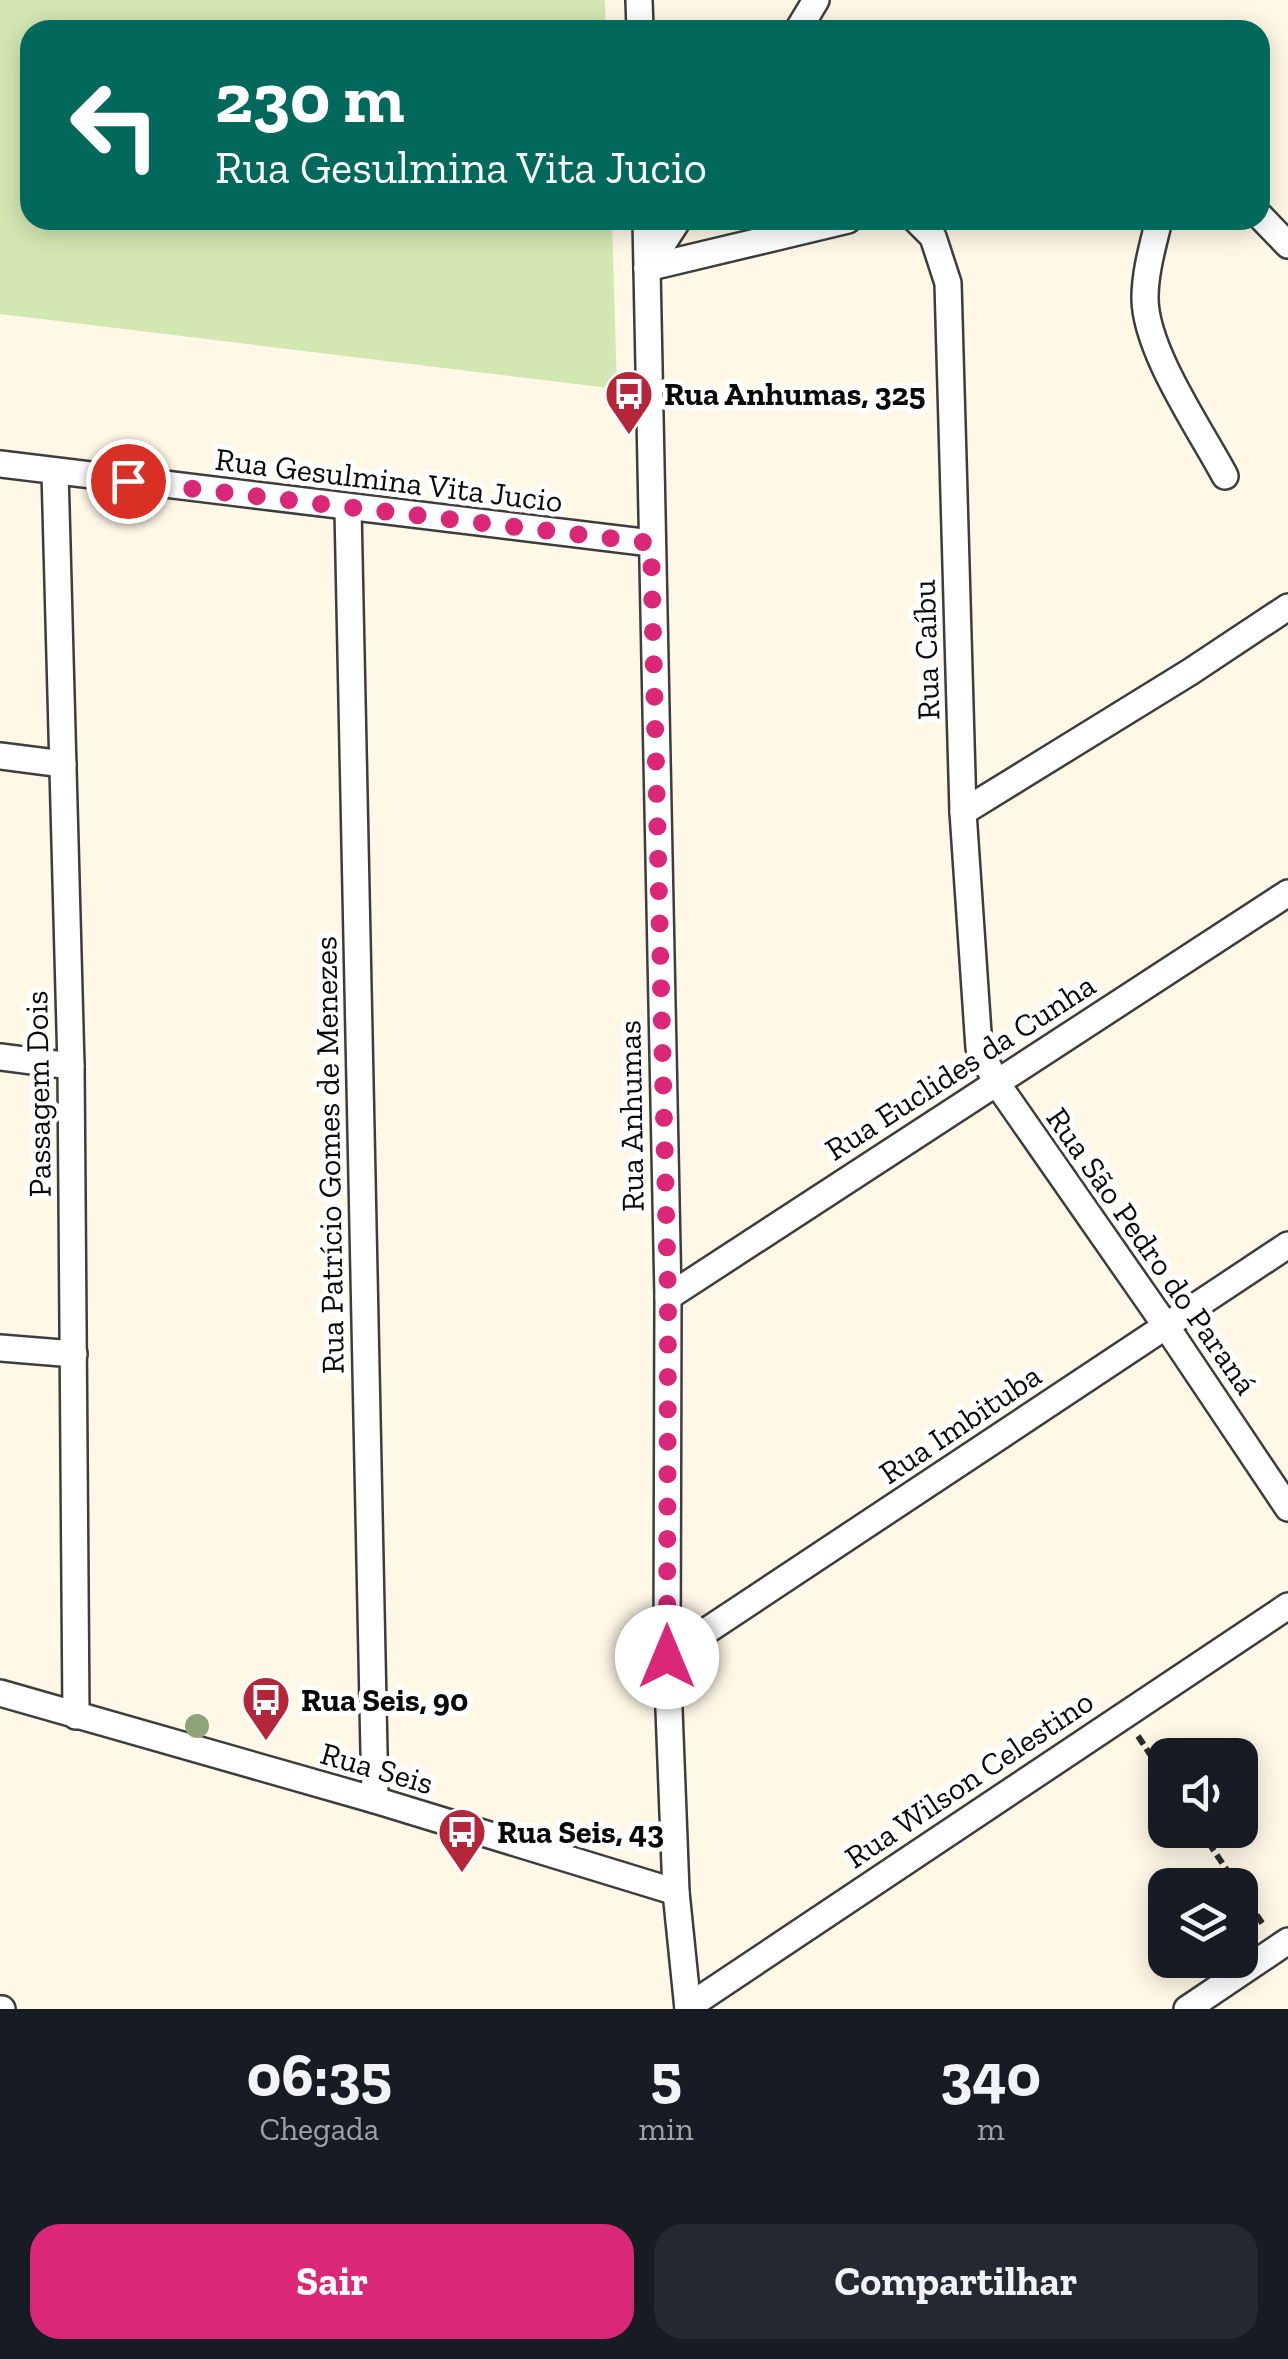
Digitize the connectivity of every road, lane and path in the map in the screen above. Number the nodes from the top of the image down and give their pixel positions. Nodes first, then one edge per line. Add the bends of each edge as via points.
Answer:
1 (1270, 226) edge
2 (646, 230) edge
3 (672, 230) edge
4 (806, 230) edge
5 (927, 230) edge
6 (1157, 230) edge
7 (1288, 245) edge
8 (647, 268) junction
9 (0, 464) edge
10 (55, 472) junction
11 (1226, 476) dead end
12 (348, 509) junction
13 (651, 543) junction
14 (1288, 607) edge
15 (0, 756) edge
16 (64, 764) junction
17 (964, 812) junction
18 (1288, 893) edge
19 (0, 1057) edge
20 (71, 1066) junction
21 (996, 1082) junction
22 (1288, 1245) edge
23 (668, 1297) junction
24 (1166, 1326) junction
25 (0, 1348) edge
26 (74, 1354) junction
27 (1288, 1508) edge
28 (1288, 1606) edge
29 (667, 1657) junction
30 (0, 1693) edge
31 (1124, 1715) junction
32 (76, 1716) junction
33 (1148, 1751) edge
34 (375, 1800) junction
35 (676, 1892) junction
36 (1258, 1912) edge
37 (1283, 1944) edge
38 (688, 2008) edge
39 (1187, 2009) edge

1 - 7 street
2 - 8 street, Rua Anhumas
3 - 8 street
4 - 8 street
5 - 17 street, Rua Caíbu via 948,282
6 - 11 street via 1145,296 1148,321
8 - 13 street, Rua Anhumas
9 - 10 street, Rua Gesulmina Vita Jucio
10 - 12 street, Rua Gesulmina Vita Jucio
10 - 16 street, Passagem Dois
12 - 13 street, Rua Gesulmina Vita Jucio
12 - 34 street, Rua Patrício Gomes de Menezes
13 - 23 street, Rua Anhumas
14 - 17 street
15 - 16 street
16 - 20 street, Passagem Dois
17 - 21 street, Rua Caíbu via 979,1048
18 - 21 street, Rua Euclides da Cunha
19 - 20 street
20 - 26 street, Passagem Dois
21 - 23 street, Rua Euclides da Cunha
21 - 24 street, Rua São Pedro do Paraná
22 - 24 street, Rua Imbituba
23 - 29 street, Rua Anhumas
24 - 27 street, Rua São Pedro do Paraná
24 - 29 street, Rua Imbituba
25 - 26 street
26 - 32 street, Passagem Dois
28 - 31 street, Rua Wilson Celestino
29 - 35 street, Rua Anhumas
30 - 32 street, Rua Seis
31 - 33 path
31 - 38 street, Rua Wilson Celestino
32 - 34 street, Rua Seis
34 - 35 street, Rua Seis
35 - 38 street, Rua Anhumas
36 - 37 path
37 - 39 street

